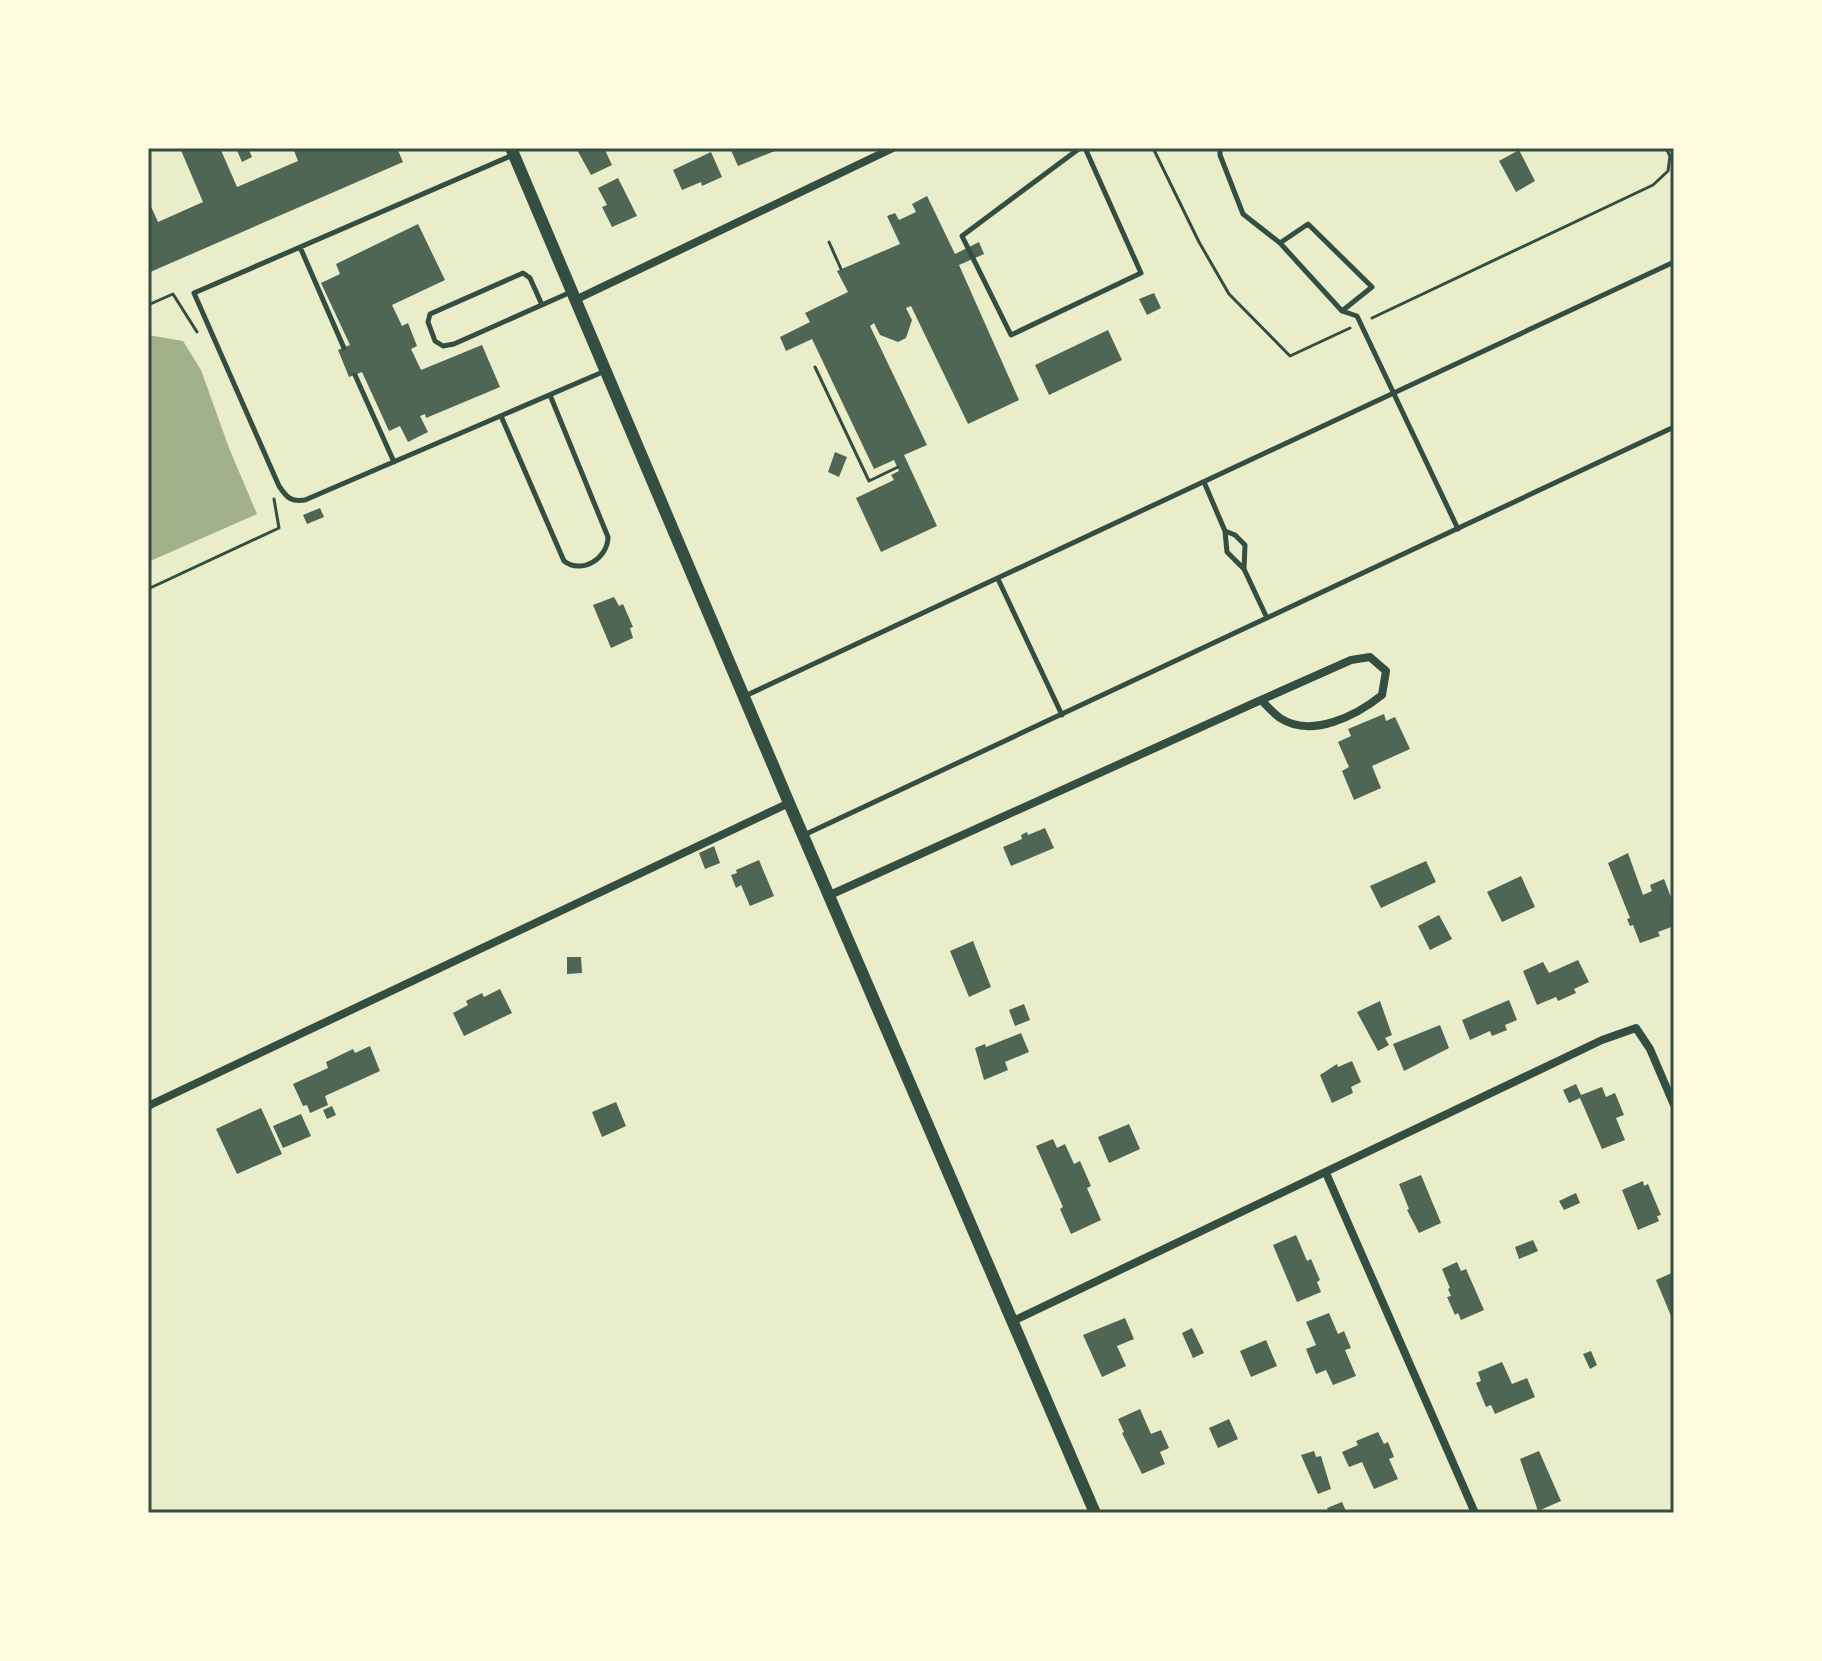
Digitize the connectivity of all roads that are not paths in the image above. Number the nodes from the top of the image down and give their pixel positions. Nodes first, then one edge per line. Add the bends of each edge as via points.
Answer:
1 (893, 148) edge
2 (1083, 148) edge
3 (1220, 148) edge
4 (512, 151) edge
5 (1280, 243) junction
6 (300, 247) junction
7 (1674, 262) edge
8 (573, 296) junction
9 (542, 305) junction
10 (1342, 311) junction
11 (344, 348) dead end
12 (606, 371) junction
13 (355, 375) dead end
14 (1395, 393) junction
15 (550, 395) junction
16 (501, 416) junction
17 (1674, 427) edge
18 (394, 462) junction
19 (1204, 482) junction
20 (1458, 529) junction
21 (1225, 531) junction
22 (1244, 569) junction
23 (998, 579) junction
24 (1267, 618) junction
25 (745, 696) junction
26 (1261, 700) junction
27 (1062, 715) junction
28 (789, 803) junction
29 (804, 836) junction
30 (830, 895) junction
31 (1674, 1105) edge
32 (148, 1106) edge
33 (1326, 1173) junction
34 (1013, 1321) junction
35 (1095, 1513) edge
36 (1475, 1513) edge

1 - 8 street
2 - 2 lane via 1141,273 1011,335 962,236
3 - 5 lane via 1243,214
4 - 6 lane
4 - 8 street
5 - 10 lane
5 - 10 lane via 1308,224 1372,287
6 - 11 lane
6 - 18 lane via 194,293 200,307 286,497 305,500
7 - 14 lane
8 - 9 lane
8 - 12 street
9 - 9 lane via 454,344 443,346 429,331 430,314 523,273
10 - 14 lane via 1357,316
12 - 15 lane
12 - 25 street
13 - 18 lane
14 - 19 lane
14 - 20 lane
15 - 16 lane
15 - 16 lane via 608,537 608,546 588,564 571,567 564,561
16 - 18 lane
17 - 20 lane
19 - 21 lane
19 - 23 lane
20 - 24 lane
21 - 22 lane via 1227,552
21 - 22 lane via 1245,545
22 - 24 lane
23 - 25 lane
23 - 27 lane
24 - 27 lane
25 - 28 street
26 - 26 street via 1281,719 1302,726 1324,724 1363,709 1382,695 1386,671 1370,657 1351,660
26 - 30 street
27 - 29 lane
28 - 29 street
28 - 32 street
29 - 30 street
30 - 34 street
31 - 33 street via 1636,1028
33 - 34 street
33 - 36 street
34 - 35 street

